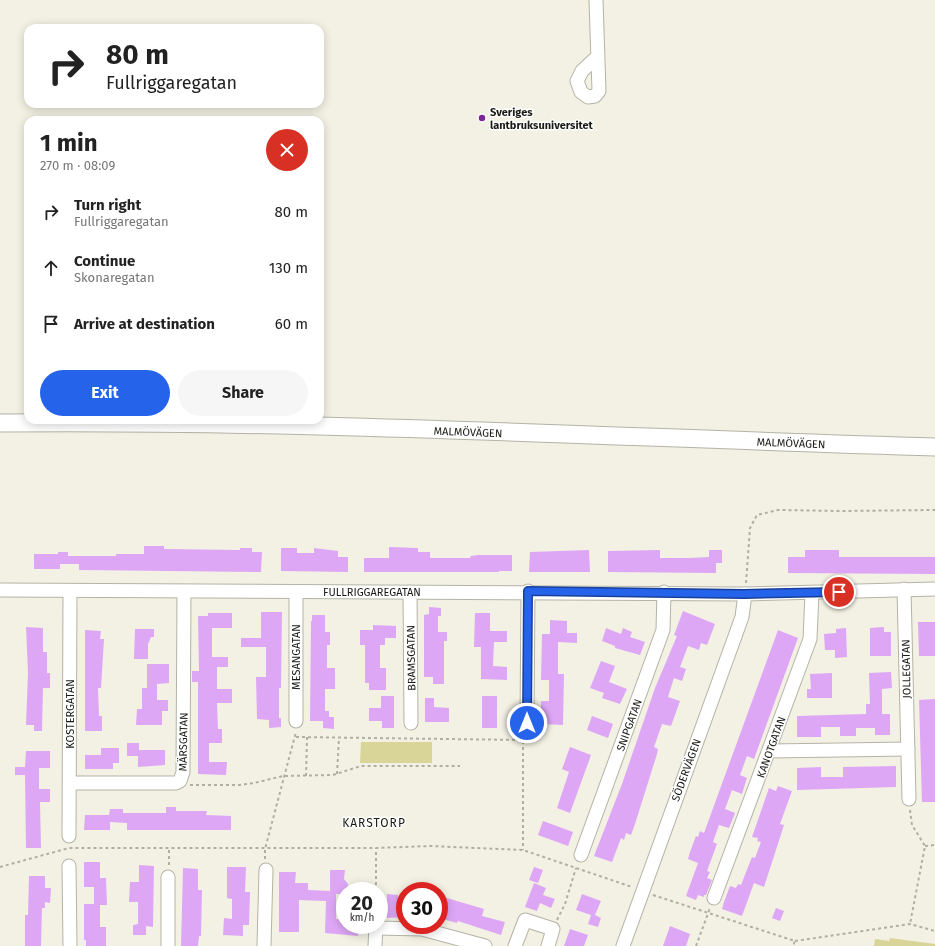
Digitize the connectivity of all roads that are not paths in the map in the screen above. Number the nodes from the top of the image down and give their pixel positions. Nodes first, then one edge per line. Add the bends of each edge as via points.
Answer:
1 (596, 0) edge
2 (598, 57) dead end
3 (0, 423) edge
4 (24, 423) edge
5 (170, 424) edge
6 (935, 447) edge
7 (904, 589) junction
8 (935, 589) edge
9 (0, 590) edge
10 (70, 591) junction
11 (528, 591) junction
12 (184, 592) junction
13 (410, 592) junction
14 (664, 592) junction
15 (296, 593) junction
16 (812, 593) junction
17 (744, 594) junction
18 (296, 721) dead end
19 (411, 723) dead end
20 (527, 723) dead end
21 (908, 749) junction
22 (770, 751) junction
23 (70, 783) junction
24 (909, 799) road end
25 (69, 842) road end
26 (579, 861) road end
27 (69, 866) road end
28 (266, 870) road end
29 (168, 877) road end
30 (714, 898) road end
31 (388, 928) edge
32 (376, 934) edge
33 (70, 946) edge
34 (168, 946) edge
35 (264, 946) edge
36 (375, 946) edge
37 (485, 946) edge
38 (515, 946) edge
39 (548, 946) edge
40 (624, 946) edge

1 - 2 street
3 - 4 main road, MALMÖVÄGEN
5 - 6 main road, MALMÖVÄGEN
7 - 8 street, FULLRIGGAREGATAN
7 - 16 street, FULLRIGGAREGATAN
7 - 21 street, JOLLEGATAN
9 - 10 street, FULLRIGGAREGATAN
10 - 12 street, FULLRIGGAREGATAN
10 - 23 street, KOSTERGATAN
11 - 13 street, FULLRIGGAREGATAN
11 - 14 street, FULLRIGGAREGATAN
11 - 20 street
12 - 15 street, FULLRIGGAREGATAN
12 - 23 street, MÄRSGATAN via 183,772 180,781
13 - 15 street, FULLRIGGAREGATAN
13 - 19 street, BRAMSGATAN
14 - 17 street, FULLRIGGAREGATAN
14 - 26 street, SNIPGATAN via 663,630
15 - 18 street, MESANGATAN
16 - 17 street, FULLRIGGAREGATAN
16 - 22 street, KANOTGATAN via 810,639
17 - 40 street, SÖDERVÄGEN via 742,617
21 - 22 street
21 - 24 street, JOLLEGATAN
22 - 30 street, KANOTGATAN
23 - 25 street, KOSTERGATAN
27 - 33 street
28 - 35 street
29 - 34 street
31 - 37 street via 422,929
32 - 36 street
38 - 39 street via 525,920 553,929

